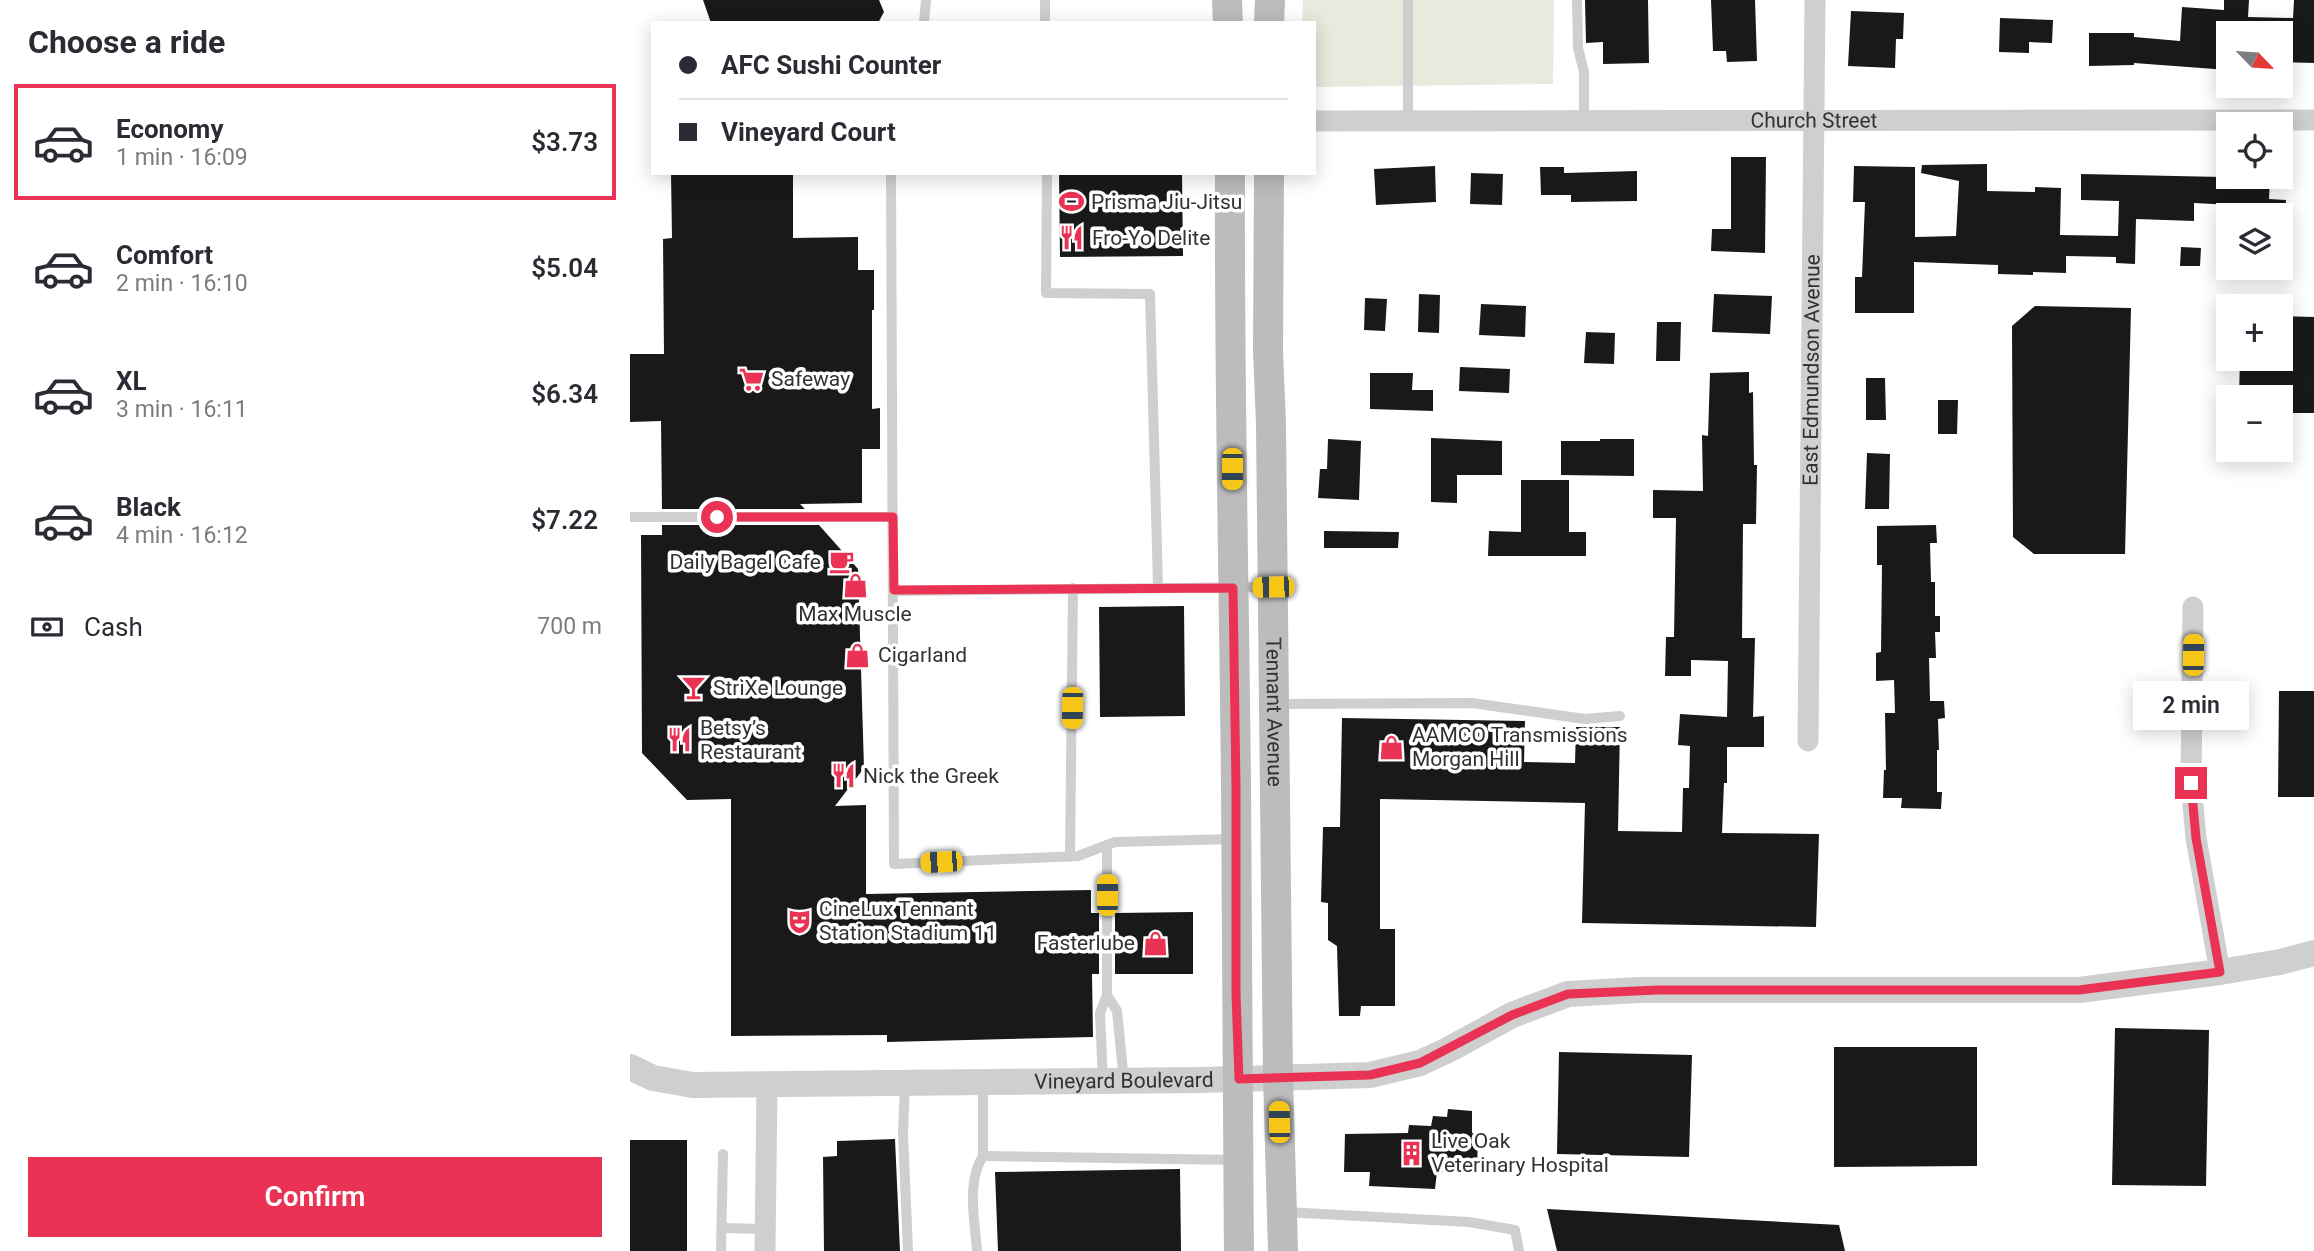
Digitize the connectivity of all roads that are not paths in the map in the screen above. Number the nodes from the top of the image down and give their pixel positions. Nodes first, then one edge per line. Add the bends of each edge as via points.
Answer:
1 (926, 0) edge
2 (1045, 0) edge
3 (1227, 0) edge
4 (1270, 0) edge
5 (1408, 0) edge
6 (1577, 0) edge
7 (1815, 0) edge
8 (924, 21) edge
9 (1045, 21) edge
10 (1228, 21) edge
11 (1269, 21) edge
12 (1408, 120) junction
13 (1584, 120) junction
14 (1814, 120) junction
15 (2314, 120) edge
16 (1316, 121) edge
17 (891, 175) edge
18 (1047, 175) edge
19 (1230, 175) edge
20 (1269, 175) edge
21 (630, 517) edge
22 (893, 517) junction
23 (1158, 587) junction
24 (1273, 587) junction
25 (1073, 588) junction
26 (1233, 588) junction
27 (894, 590) junction
28 (2193, 607) dead end
29 (1274, 704) junction
30 (1620, 716) dead end
31 (1808, 741) dead end
32 (1236, 839) junction
33 (1107, 845) junction
34 (1070, 857) junction
35 (2314, 953) edge
36 (2220, 972) junction
37 (1107, 995) junction
38 (630, 1067) edge
39 (1278, 1077) junction
40 (1239, 1079) junction
41 (1114, 1082) junction
42 (905, 1083) junction
43 (983, 1083) junction
44 (767, 1085) junction
45 (723, 1154) dead end
46 (983, 1156) junction
47 (1238, 1160) junction
48 (1282, 1212) junction
49 (722, 1228) junction
50 (765, 1229) junction
51 (721, 1251) edge
52 (765, 1251) edge
53 (908, 1251) edge
54 (977, 1251) edge
55 (1239, 1251) edge
56 (1283, 1251) edge
57 (1519, 1251) edge

1 - 8 lane
2 - 9 lane
3 - 10 main road
4 - 11 main road
5 - 12 lane
6 - 13 lane
7 - 14 street, East Edmundson Avenue
12 - 13 street, Church Street
12 - 16 street, Church Street
13 - 14 street, Church Street
14 - 15 street, Church Street
14 - 31 street, East Edmundson Avenue
17 - 22 lane
18 - 23 lane via 1046,293 1150,294
19 - 26 main road, Tennant Avenue
20 - 24 main road, Tennant Avenue
21 - 22 lane
22 - 27 lane
23 - 25 lane
23 - 26 lane
24 - 26 lane
24 - 29 main road, Tennant Avenue
25 - 27 lane
25 - 34 lane
26 - 32 main road, Tennant Avenue
27 - 34 lane via 894,864
28 - 36 street via 2191,783
29 - 30 lane via 1472,703 1585,719
29 - 39 main road, Tennant Avenue
32 - 33 lane
32 - 40 main road, Tennant Avenue
33 - 34 lane
33 - 37 lane
35 - 36 street, Vineyard Boulevard
36 - 39 street, Vineyard Boulevard via 2079,990 1568,994 1512,1015 1420,1063 1370,1075
37 - 41 lane via 1100,1013
37 - 41 lane via 1117,1011
38 - 44 street, Vineyard Boulevard via 674,1083
39 - 40 street, Vineyard Boulevard
39 - 48 main road, Tennant Avenue
40 - 41 street, Vineyard Boulevard
40 - 47 main road, Tennant Avenue
41 - 43 street, Vineyard Boulevard
42 - 43 street, Vineyard Boulevard
42 - 44 street, Vineyard Boulevard
42 - 53 lane
43 - 46 lane
44 - 50 street
45 - 49 lane
46 - 47 lane
46 - 54 lane via 973,1186
47 - 55 main road, Tennant Avenue
48 - 56 main road, Tennant Avenue
48 - 57 lane via 1469,1222 1515,1230
49 - 50 lane
49 - 51 lane
50 - 52 street

